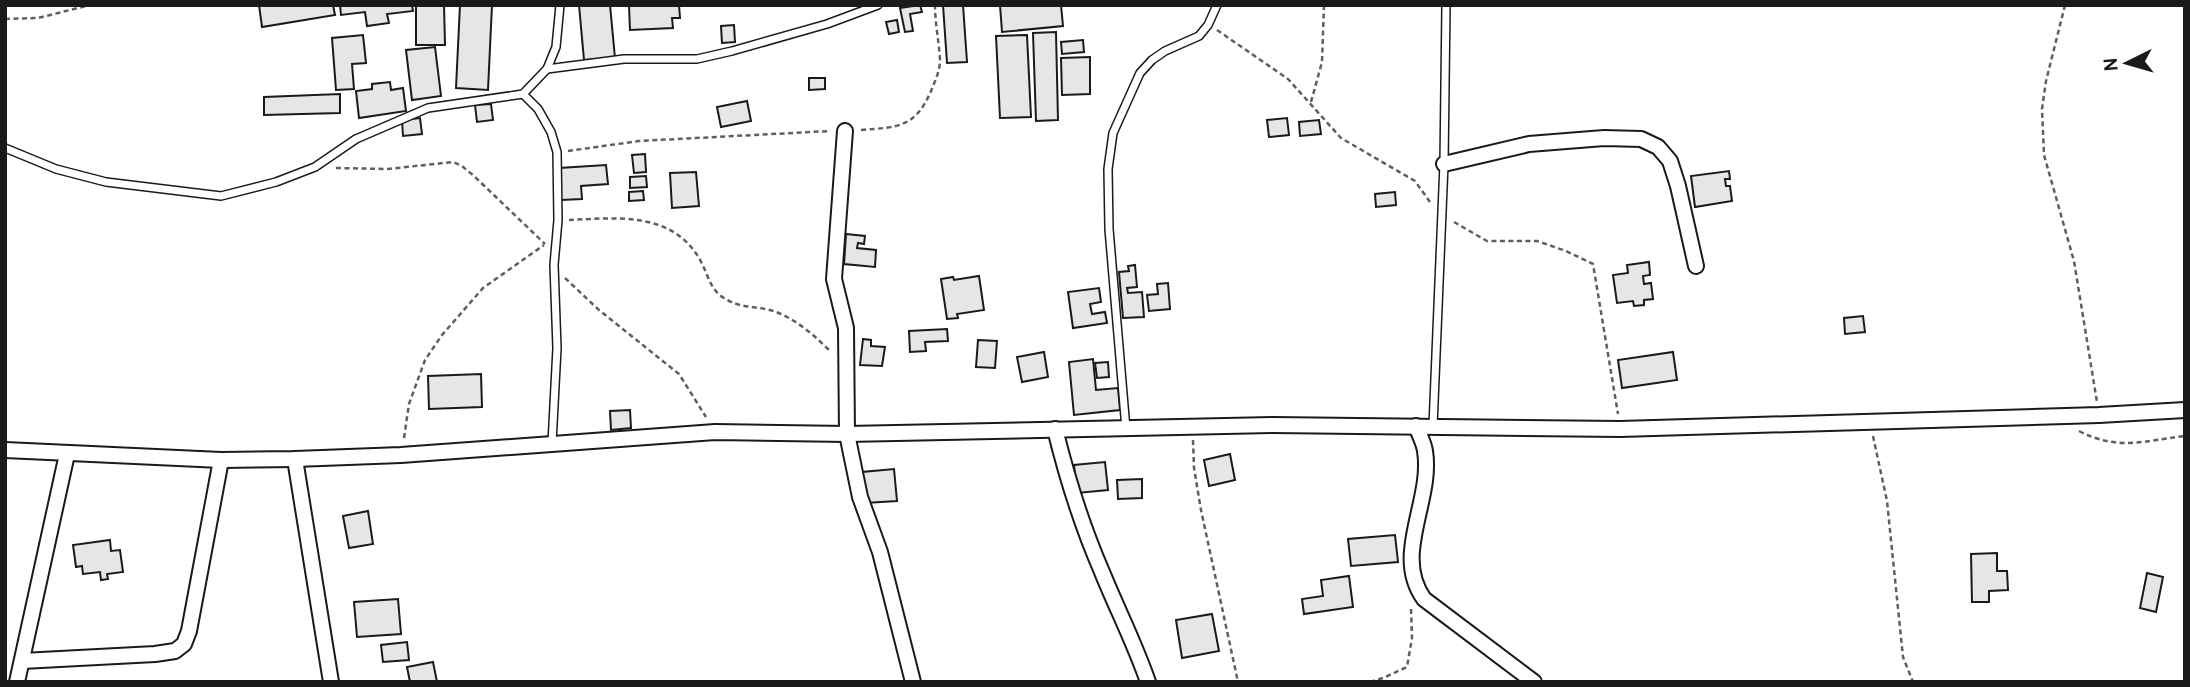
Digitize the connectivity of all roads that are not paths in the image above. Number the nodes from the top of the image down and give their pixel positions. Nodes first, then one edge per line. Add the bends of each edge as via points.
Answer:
1 (561, 5) edge
2 (878, 5) edge
3 (1217, 5) edge
4 (1446, 5) edge
5 (547, 69) junction
6 (523, 94) junction
7 (845, 131) road end
8 (5, 148) edge
9 (1444, 164) junction
10 (1696, 266) dead end
11 (2185, 410) edge
12 (1416, 426) junction
13 (1433, 427) junction
14 (1055, 429) junction
15 (1126, 429) junction
16 (847, 434) junction
17 (552, 443) junction
18 (5, 450) edge
19 (67, 454) junction
20 (295, 459) junction
21 (221, 460) junction
22 (22, 660) junction
23 (17, 682) edge
24 (331, 682) edge
25 (913, 682) edge
26 (1148, 682) edge
27 (1534, 682) edge

1 - 5 lane via 556,47
2 - 5 lane via 827,24 697,59 624,59
3 - 15 lane via 1199,36 1165,51 1140,73 1113,133 1109,229
4 - 9 lane
5 - 6 lane
6 - 8 lane via 428,108 356,139 315,167 220,197 106,182 56,169
6 - 17 lane via 538,109 558,152
7 - 16 street via 834,279 846,328
9 - 10 street via 1529,144 1641,139 1658,147 1670,161
9 - 13 lane
11 - 13 street via 1620,429
12 - 13 street
12 - 15 street
12 - 27 street via 1426,460 1412,553 1415,587 1424,599
14 - 15 street
14 - 16 street
14 - 26 street via 1083,526
16 - 17 street via 715,432
16 - 25 street via 860,497 880,552
17 - 20 street
18 - 19 street
19 - 21 street
19 - 22 street
20 - 21 street
20 - 24 street
21 - 22 street via 184,644 175,651 155,654
22 - 23 street

